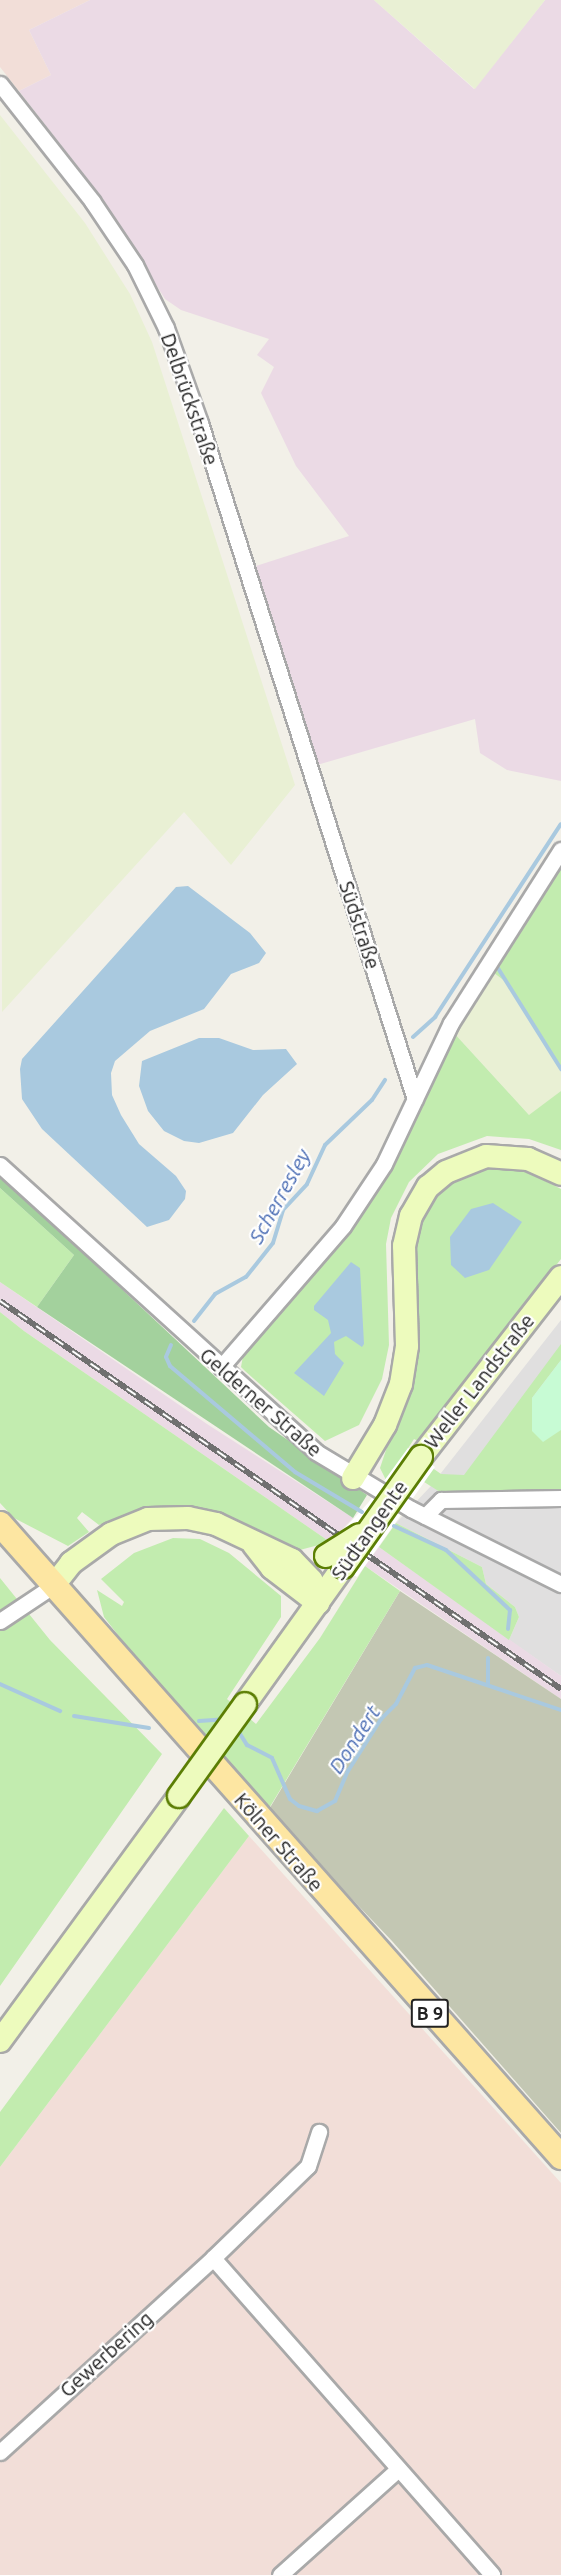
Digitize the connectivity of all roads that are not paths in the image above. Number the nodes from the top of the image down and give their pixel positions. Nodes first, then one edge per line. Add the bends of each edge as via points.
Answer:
1 (0, 84) edge
2 (304, 751) joint
3 (561, 850) edge
4 (415, 1099) junction
5 (0, 1165) edge
6 (561, 1174) edge
7 (561, 1277) edge
8 (220, 1367) junction
9 (420, 1456) joint
10 (353, 1478) junction
11 (561, 1498) edge
12 (425, 1516) junction
13 (0, 1524) edge
14 (251, 1541) junction
15 (292, 1560) junction
16 (334, 1561) junction
17 (561, 1584) edge
18 (54, 1585) junction
19 (318, 1603) junction
20 (0, 1621) edge
21 (0, 2041) edge
22 (319, 2132) dead end
23 (561, 2157) edge
24 (213, 2258) junction
25 (0, 2452) edge
26 (398, 2469) junction
27 (280, 2575) edge
28 (492, 2575) edge

1 - 2 street, Delbrückstraße via 99,210 135,265 166,328
2 - 4 street, Südstraße
3 - 4 street via 451,1023
4 - 8 street via 384,1164 343,1226
5 - 8 street, Gelderner Straße
6 - 10 main road via 528,1159 486,1156 446,1172 428,1187 411,1216 404,1246 407,1346 400,1384 385,1425
7 - 9 main road, Weller Landstraße
8 - 10 street, Gelderner Straße via 291,1431
9 - 16 main road, Südtangente, bridge via 374,1522
10 - 12 street, Gelderner Straße
11 - 12 street via 441,1500
12 - 17 street, Gelderner Straße
13 - 18 main road, Kölner Straße / B 9
14 - 15 main road
14 - 18 main road via 210,1522 148,1519 111,1534 71,1563
14 - 19 main road via 272,1568
15 - 16 main road
15 - 19 main road via 311,1580
16 - 19 main road, Südtangente
18 - 20 street
18 - 23 main road, Kölner Straße / B 9
19 - 21 main road, Südtangente, bridge
22 - 24 street, Gewerbering via 308,2166
24 - 25 street, Gewerbering
24 - 26 street
26 - 27 street
26 - 28 street

